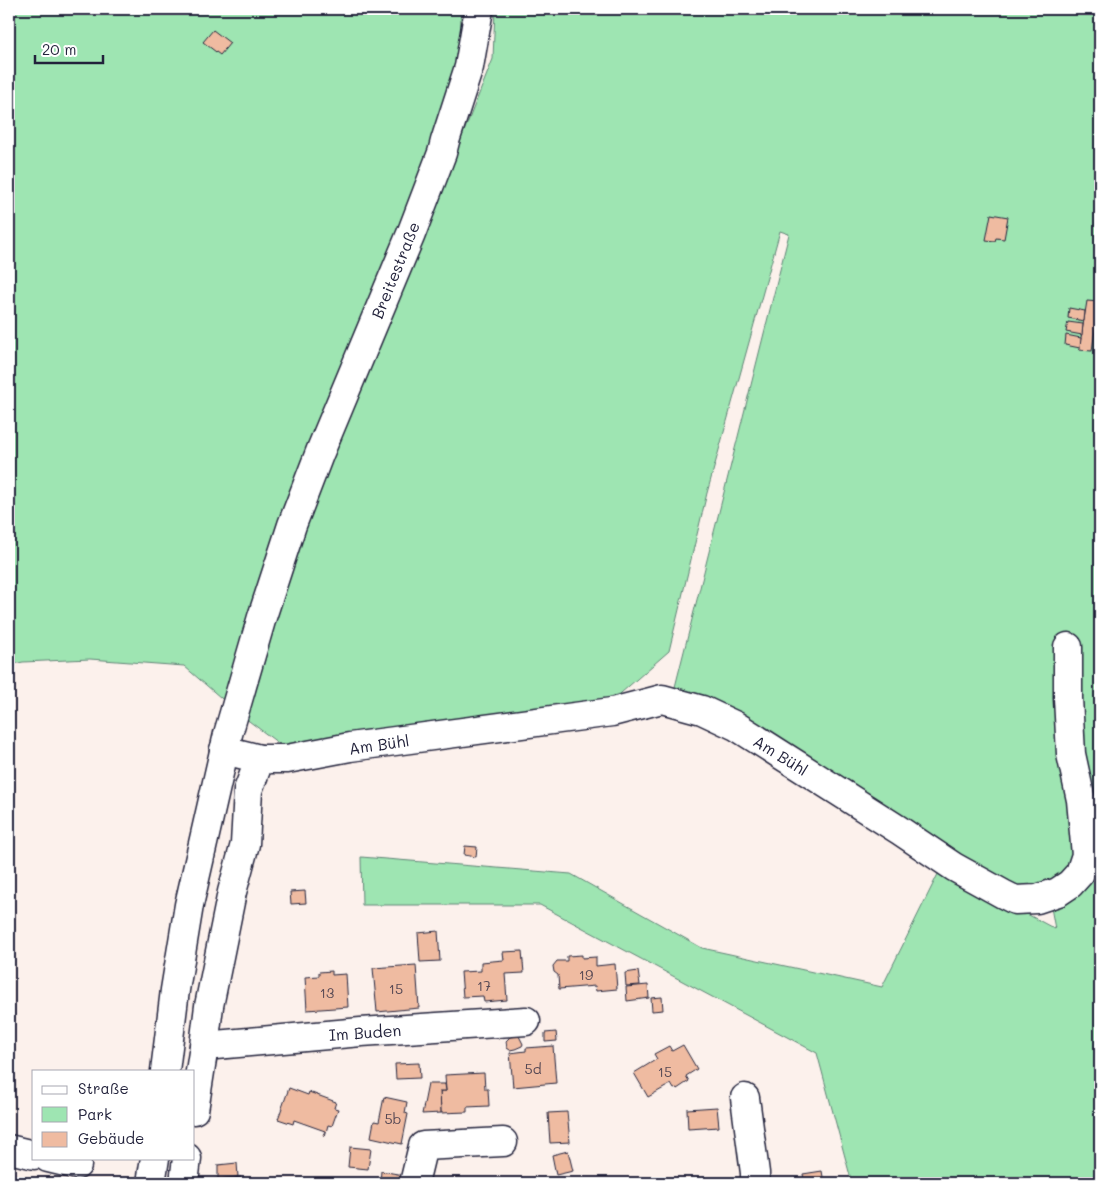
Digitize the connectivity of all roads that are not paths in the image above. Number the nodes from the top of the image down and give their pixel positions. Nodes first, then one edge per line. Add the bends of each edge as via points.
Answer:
1 (479, 9) edge
2 (1068, 648) dead end
3 (224, 750) junction
4 (260, 760) junction
5 (526, 1021) dead end
6 (204, 1046) junction
7 (165, 1070) edge
8 (745, 1098) dead end
9 (195, 1104) edge
10 (503, 1142) dead end
11 (9, 1149) edge
12 (32, 1155) edge
13 (56, 1160) edge
14 (154, 1160) edge
15 (187, 1160) edge
16 (77, 1165) dead end
17 (152, 1183) edge
18 (184, 1183) edge
19 (414, 1183) edge
20 (755, 1183) edge

1 - 3 street, Breitestraße via 469,67 442,153 292,525
2 - 4 street, Am Bühl via 1071,754 1081,800 1086,855 1080,873 1070,884 1037,899 1015,900 1003,894 954,867 736,726 702,710 662,699 612,712
3 - 4 street, Am Bühl
3 - 7 street, Breitestraße via 189,905
4 - 6 street via 248,790 245,844 208,1006
5 - 6 street, Im Buden
6 - 9 street
8 - 20 street
10 - 19 street via 423,1146
11 - 12 street
13 - 16 street
14 - 17 street
15 - 18 street

